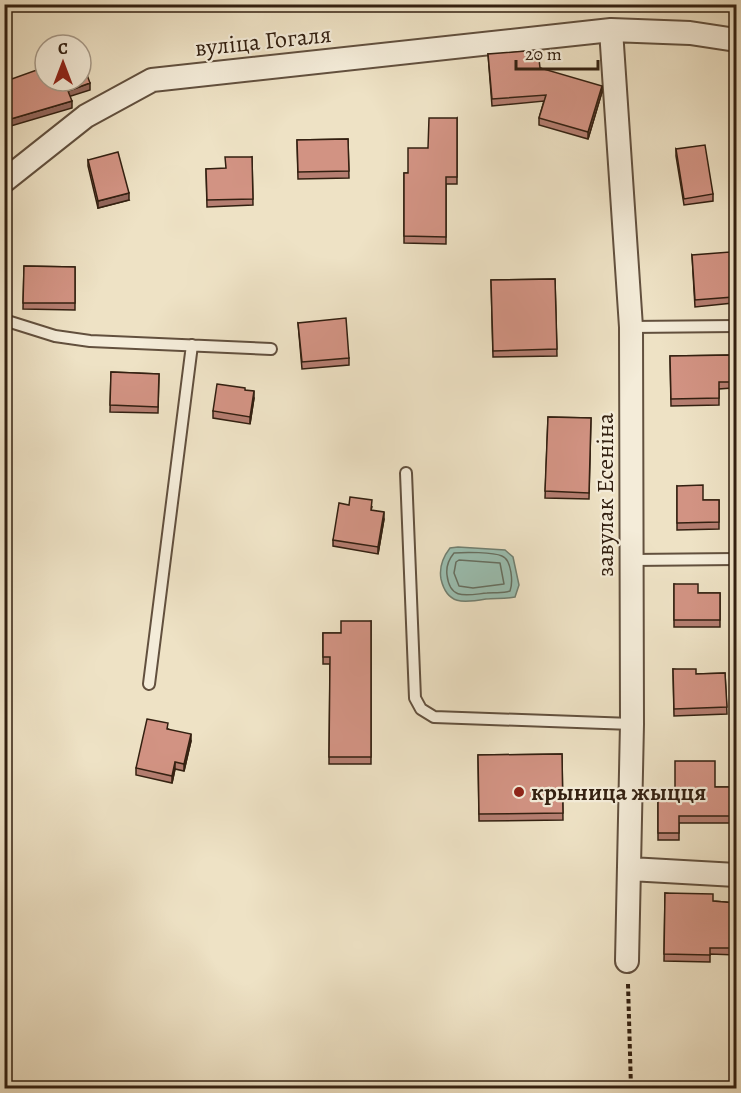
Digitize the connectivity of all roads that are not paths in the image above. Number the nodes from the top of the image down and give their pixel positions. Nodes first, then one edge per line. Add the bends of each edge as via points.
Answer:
1 (611, 30) junction
2 (736, 40) edge
3 (4, 182) edge
4 (4, 320) edge
5 (736, 326) edge
6 (631, 327) junction
7 (192, 345) junction
8 (271, 349) dead end
9 (406, 473) dead end
10 (736, 559) edge
11 (633, 561) junction
12 (149, 684) dead end
13 (632, 724) junction
14 (630, 869) junction
15 (736, 875) edge
16 (627, 961) road end

1 - 2 street, вуліца Гогаля via 690,33
1 - 3 street, вуліца Гогаля via 152,80 86,116
1 - 6 street, завулак Есеніна
4 - 7 lane via 55,336 90,341
5 - 6 lane
6 - 11 street, завулак Есеніна
7 - 8 lane
7 - 12 lane
9 - 13 lane via 416,698 421,710 434,717
10 - 11 lane
11 - 13 street, завулак Есеніна
13 - 14 street, завулак Есеніна
14 - 15 street
14 - 16 street, завулак Есеніна

